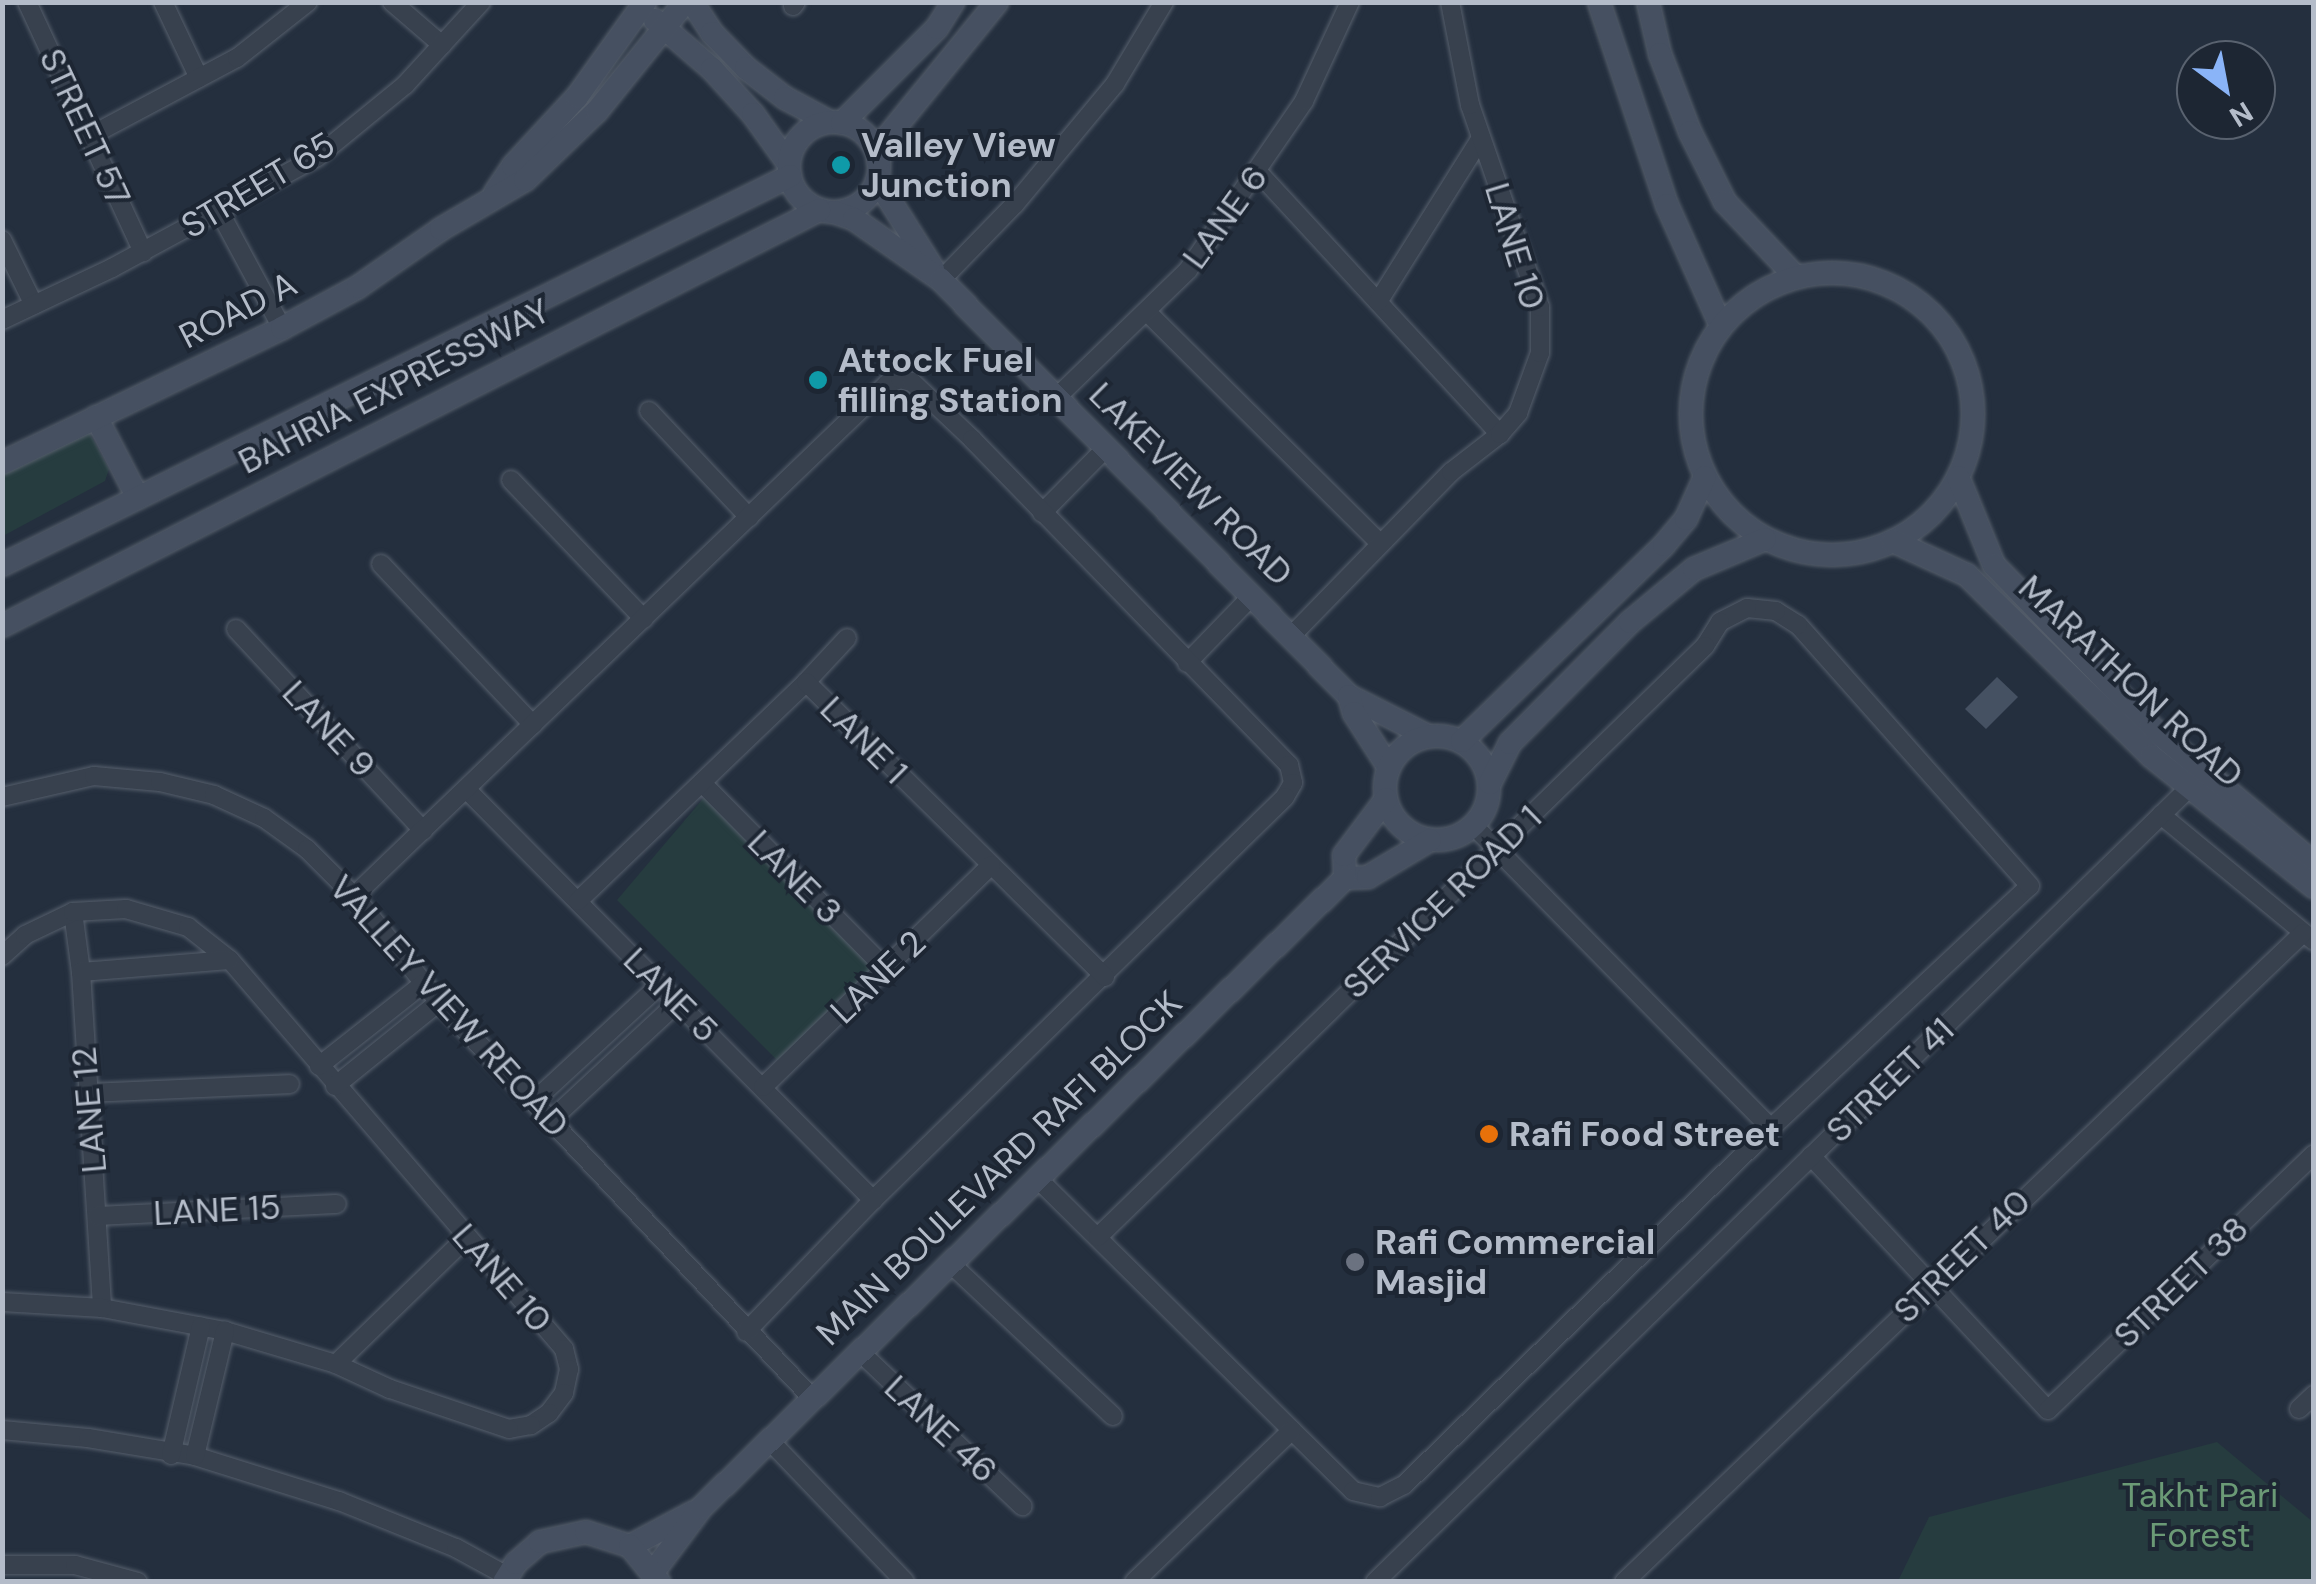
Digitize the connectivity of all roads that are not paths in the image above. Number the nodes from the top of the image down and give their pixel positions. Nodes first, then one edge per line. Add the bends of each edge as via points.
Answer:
1 (27, 2) edge
2 (164, 2) edge
3 (308, 2) edge
4 (392, 2) edge
5 (481, 2) edge
6 (689, 2) edge
7 (997, 2) edge
8 (1164, 2) edge
9 (1350, 2) edge
10 (1450, 2) edge
11 (1598, 2) edge
12 (1648, 2) edge
13 (643, 6) edge
14 (945, 6) edge
15 (666, 28) junction
16 (442, 45) junction
17 (199, 78) junction
18 (835, 122) junction
19 (90, 136) junction
20 (1482, 138) junction
21 (789, 170) junction
22 (878, 170) junction
23 (1258, 172) junction
24 (493, 196) junction
25 (219, 211) junction
26 (826, 211) junction
27 (2, 240) edge
28 (143, 252) junction
29 (1796, 277) junction
30 (941, 280) junction
31 (1378, 302) junction
32 (34, 306) junction
33 (1147, 312) junction
34 (2, 320) edge
35 (1721, 326) junction
36 (282, 328) junction
37 (1056, 398) junction
38 (649, 410) dead end
39 (96, 417) junction
40 (1500, 434) junction
41 (1106, 448) junction
42 (2, 463) edge
43 (1958, 477) junction
44 (1705, 478) junction
45 (512, 480) dead end
46 (138, 498) junction
47 (1042, 512) junction
48 (749, 517) junction
49 (1766, 539) junction
50 (1893, 541) junction
51 (1380, 542) junction
52 (381, 564) dead end
53 (2, 565) edge
54 (1252, 596) junction
55 (644, 619) junction
56 (2, 626) edge
57 (236, 629) dead end
58 (1292, 635) junction
59 (847, 638) dead end
60 (1187, 663) junction
61 (806, 682) junction
62 (1349, 696) junction
63 (533, 725) junction
64 (1428, 736) junction
65 (1462, 741) junction
66 (1389, 768) junction
67 (702, 783) junction
68 (1490, 783) junction
69 (2190, 787) junction
70 (468, 791) junction
71 (2, 797) edge
72 (1386, 799) junction
73 (2161, 815) junction
74 (1474, 826) junction
75 (424, 830) junction
76 (1430, 840) junction
77 (1498, 848) junction
78 (2314, 863) edge
79 (991, 865) junction
80 (1346, 878) junction
81 (2314, 886) edge
82 (354, 896) junction
83 (578, 901) junction
84 (73, 912) junction
85 (2308, 937) edge
86 (2, 956) edge
87 (230, 960) junction
88 (886, 970) junction
89 (81, 972) junction
90 (1105, 977) junction
91 (423, 984) junction
92 (660, 984) junction
93 (439, 1002) junction
94 (678, 1002) junction
95 (319, 1066) junction
96 (290, 1084) dead end
97 (335, 1086) junction
98 (763, 1087) junction
99 (86, 1092) junction
100 (533, 1102) junction
101 (550, 1121) junction
102 (1771, 1128) junction
103 (2314, 1154) edge
104 (1811, 1156) junction
105 (1038, 1179) junction
106 (873, 1200) junction
107 (337, 1204) dead end
108 (97, 1216) junction
109 (467, 1237) junction
110 (1098, 1237) junction
111 (950, 1264) junction
112 (1931, 1285) junction
113 (2, 1302) edge
114 (102, 1308) junction
115 (201, 1326) junction
116 (225, 1331) junction
117 (746, 1332) junction
118 (860, 1352) junction
119 (336, 1364) junction
120 (2314, 1395) edge
121 (813, 1399) junction
122 (2300, 1409) dead end
123 (1113, 1416) dead end
124 (2, 1430) edge
125 (1292, 1430) junction
126 (770, 1441) junction
127 (171, 1454) junction
128 (195, 1456) junction
129 (1022, 1506) dead end
130 (702, 1508) junction
131 (630, 1546) junction
132 (2, 1565) edge
133 (73, 1573) edge
134 (656, 1576) edge
135 (506, 1579) edge
136 (138, 1582) edge
137 (905, 1582) edge
138 (1134, 1582) edge
139 (1375, 1582) edge
140 (1624, 1582) edge

1 - 19 street, STREET 57
2 - 17 street
3 - 17 street via 237,58
4 - 16 street
5 - 16 street, STREET 65
6 - 15 main road, ROAD A
6 - 18 main road via 746,68 785,98
7 - 22 main road via 888,135
8 - 30 street via 1115,84
9 - 23 street, LANE 6 via 1304,101
10 - 20 street, LANE 10
11 - 35 main road via 1668,205
12 - 29 main road via 1690,132 1725,202
13 - 15 main road
13 - 24 main road
14 - 18 main road via 937,28
15 - 21 main road via 722,80
15 - 24 main road, ROAD A via 597,111 525,180
16 - 25 street, STREET 65 via 405,85 316,156
17 - 19 street
18 - 21 main road via 798,140
18 - 22 main road via 872,143
19 - 28 street, STREET 57
20 - 31 street
20 - 40 street, LANE 10 via 1540,307 1540,353 1518,413
21 - 26 main road via 800,197
21 - 46 main road, BAHRIA EXPRESSWAY
22 - 26 main road via 861,203
22 - 30 main road
23 - 31 street
23 - 33 street, LANE 6 via 1188,270
24 - 36 main road, ROAD A via 358,287
25 - 28 street, STREET 65
25 - 36 street
26 - 30 main road via 854,219
26 - 56 main road, BAHRIA EXPRESSWAY
27 - 32 street
28 - 32 street, STREET 65
29 - 35 main road via 1756,296
29 - 43 main road via 1868,277 1930,312 1960,356 1973,408
30 - 37 main road, LAKEVIEW ROAD
31 - 40 street
32 - 34 street, STREET 65
33 - 37 street, LANE 6
33 - 51 street
35 - 44 main road via 1706,348 1691,400
36 - 39 main road, ROAD A
37 - 41 main road, LAKEVIEW ROAD
38 - 48 street
39 - 42 main road, ROAD A
39 - 46 main road
40 - 51 street, LANE 10
41 - 47 street
41 - 54 main road, LAKEVIEW ROAD
43 - 50 main road via 1930,514
43 - 78 main road, MARATHON ROAD via 1994,565 2150,726
44 - 49 main road via 1721,502
44 - 65 main road via 1686,519 1664,545
45 - 55 street
46 - 53 main road, BAHRIA EXPRESSWAY
47 - 48 street via 924,394 900,379 887,384
47 - 60 street
48 - 55 street
49 - 50 main road via 1829,555
49 - 68 main road via 1694,569 1630,622 1510,743
50 - 69 main road, MARATHON ROAD via 1967,576
51 - 58 street, LANE 10
52 - 63 street
54 - 58 main road, LAKEVIEW ROAD
54 - 60 street
55 - 63 street
57 - 75 street, LANE 9
58 - 62 main road, LAKEVIEW ROAD
59 - 61 street
60 - 90 street via 1289,765 1293,783
61 - 67 street, LANE 1
61 - 79 street, LANE 1
62 - 64 main road
62 - 66 main road
63 - 70 street
64 - 65 main road
64 - 66 main road via 1409,744
65 - 68 main road via 1481,758
66 - 72 main road
67 - 83 street, LANE 1
67 - 88 street, LANE 3
68 - 74 main road via 1487,806
69 - 73 street, STREET 41
69 - 81 main road, MARATHON ROAD
70 - 75 street
70 - 83 street, LANE 5
71 - 82 street, VALLEY VIEW REOAD via 94,776 214,795 264,818 307,849
72 - 76 main road via 1405,829
72 - 80 main road via 1344,855
73 - 85 street
73 - 104 street, STREET 41
74 - 76 main road via 1454,838
74 - 77 street
75 - 82 street
76 - 80 main road via 1368,877
77 - 102 street
77 - 102 street, SERVICE ROAD 1 via 1704,646 1720,622 1746,608 1776,612 1798,625 2030,886
77 - 110 street, SERVICE ROAD 1
79 - 88 street, LANE 2
79 - 90 street, LANE 1
80 - 105 main road, MAIN BOULEVARD RAFI BLOCK
82 - 91 street, VALLEY VIEW REOAD
83 - 92 street, LANE 5
84 - 86 street, LANE 10 via 25,935
84 - 87 street, LANE 10 via 126,909 188,927
84 - 89 street, LANE 12
85 - 112 street, STREET 40
87 - 89 street
87 - 95 street, LANE 10
88 - 98 street, LANE 2
89 - 99 street, LANE 12
90 - 106 street
91 - 93 street, VALLEY VIEW REOAD
91 - 95 street
92 - 94 street, LANE 5
92 - 100 street
93 - 97 street
93 - 100 street, VALLEY VIEW REOAD
94 - 98 street, LANE 5
94 - 101 street
95 - 97 street, LANE 10
96 - 99 street
97 - 109 street, LANE 10
98 - 106 street, LANE 5
99 - 108 street, LANE 12
100 - 101 street, VALLEY VIEW REOAD
101 - 117 street, VALLEY VIEW REOAD
102 - 125 street via 1404,1485 1380,1497 1353,1491
103 - 112 street, STREET 38 via 2048,1410
104 - 112 street
104 - 139 street, STREET 41
105 - 110 street
105 - 111 main road, MAIN BOULEVARD RAFI BLOCK
106 - 117 street
107 - 108 street, LANE 15
108 - 114 street, LANE 12
109 - 119 street
109 - 119 street, LANE 10 via 564,1349 564,1392 550,1413 509,1429
110 - 125 street
111 - 118 main road, MAIN BOULEVARD RAFI BLOCK
111 - 123 street
112 - 140 street, STREET 40
113 - 114 street, LANE 10
114 - 115 street, LANE 10
115 - 116 street, LANE 10
115 - 127 street
116 - 119 street, LANE 10
116 - 128 street
117 - 121 street, VALLEY VIEW REOAD
118 - 121 main road, MAIN BOULEVARD RAFI BLOCK
118 - 129 street, LANE 46
120 - 122 street
121 - 126 main road, MAIN BOULEVARD RAFI BLOCK
124 - 127 street
125 - 138 street
126 - 130 main road, MAIN BOULEVARD RAFI BLOCK
126 - 137 street
127 - 128 street
128 - 135 street via 340,1501 456,1548
130 - 131 main road
130 - 134 main road
131 - 134 main road
131 - 135 main road via 601,1534 570,1532 540,1542
132 - 133 street
133 - 136 street

